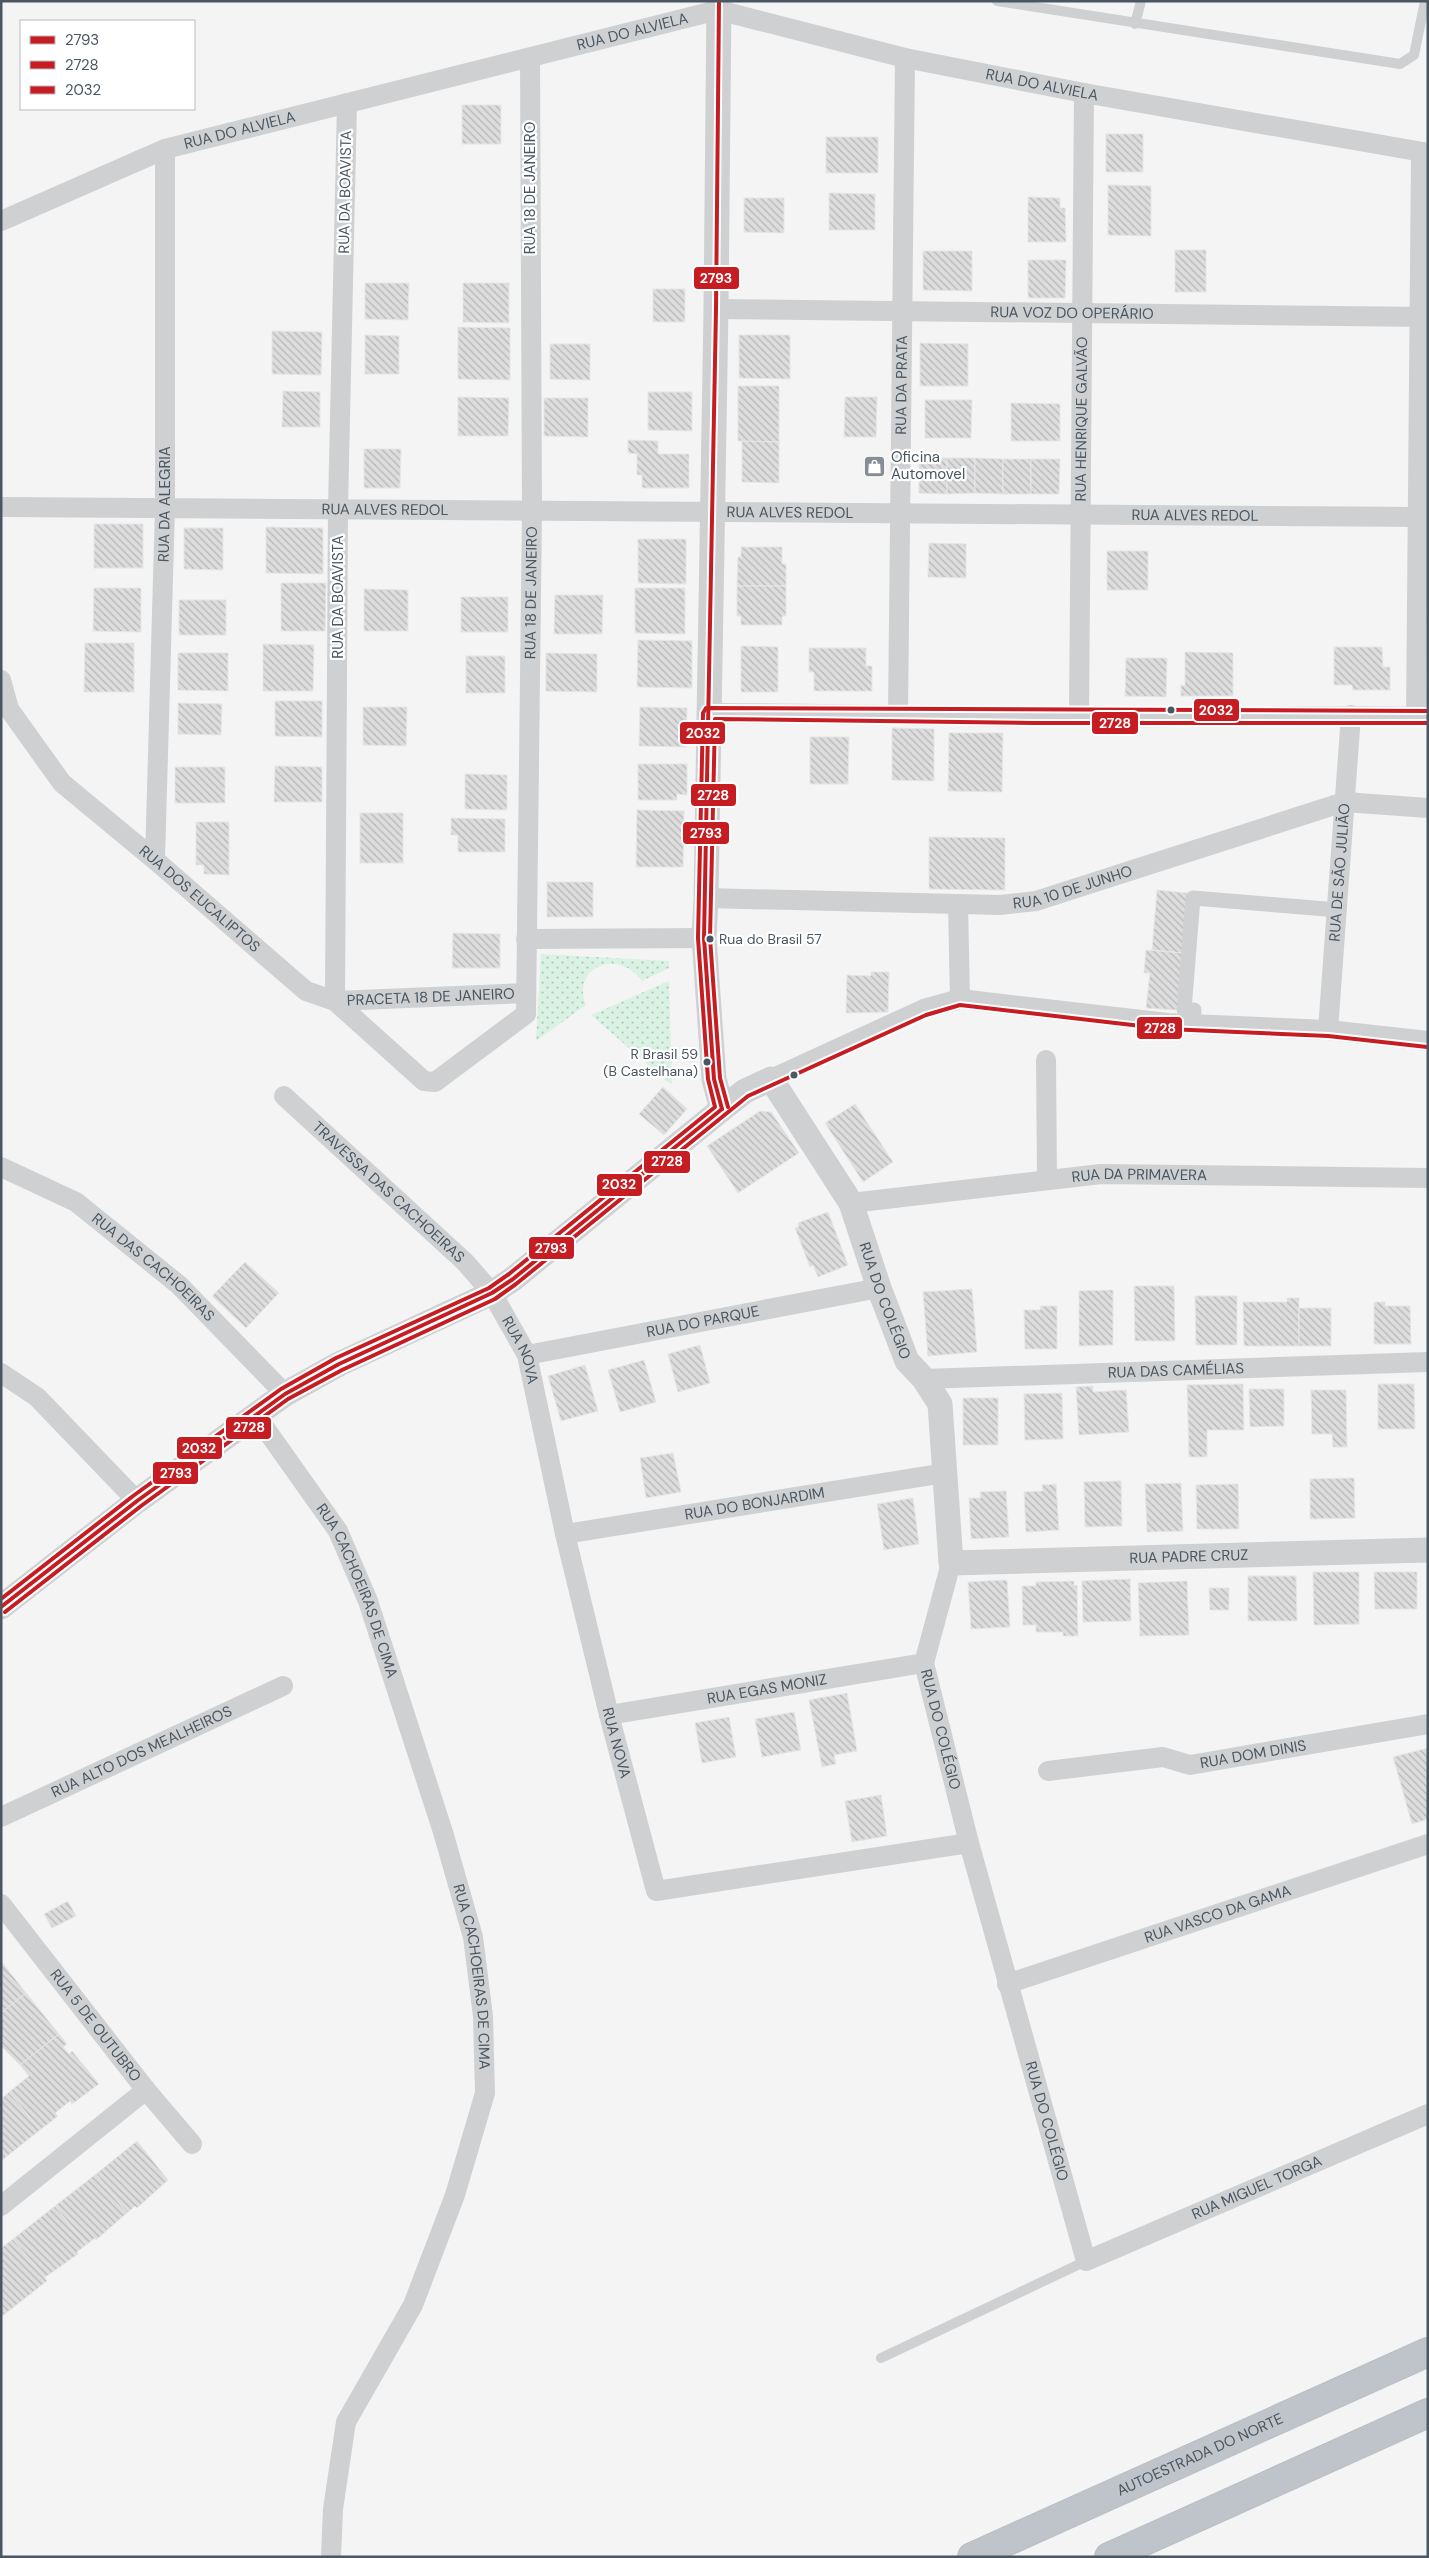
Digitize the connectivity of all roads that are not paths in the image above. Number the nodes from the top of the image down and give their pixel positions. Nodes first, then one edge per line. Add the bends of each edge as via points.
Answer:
1 (997, 1) edge
2 (1141, 1) edge
3 (1425, 1) edge
4 (718, 6) edge
5 (1135, 24) junction
6 (905, 58) junction
7 (530, 59) junction
8 (1084, 93) junction
9 (347, 103) junction
10 (165, 149) junction
11 (1424, 153) edge
12 (1, 222) edge
13 (716, 309) junction
14 (903, 310) junction
15 (1082, 313) junction
16 (1424, 317) edge
17 (165, 506) junction
18 (1, 507) edge
19 (338, 508) junction
20 (532, 510) junction
21 (713, 511) junction
22 (901, 512) junction
23 (1082, 516) junction
24 (1422, 517) edge
25 (1, 680) edge
26 (709, 713) junction
27 (898, 713) junction
28 (1351, 716) junction
29 (1079, 717) junction
30 (1422, 717) edge
31 (1344, 802) junction
32 (1428, 808) edge
33 (155, 860) junction
34 (706, 898) junction
35 (958, 904) junction
36 (1338, 910) junction
37 (526, 938) junction
38 (704, 938) junction
39 (526, 993) junction
40 (960, 999) junction
41 (334, 1001) junction
42 (1193, 1024) junction
43 (1328, 1030) junction
44 (1428, 1041) edge
45 (1046, 1060) dead end
46 (771, 1079) junction
47 (435, 1082) joint
48 (284, 1096) dead end
49 (722, 1109) junction
50 (1, 1167) edge
51 (1428, 1178) edge
52 (1047, 1180) junction
53 (851, 1203) junction
54 (878, 1288) junction
55 (492, 1293) junction
56 (527, 1355) junction
57 (1428, 1362) edge
58 (1, 1373) edge
59 (924, 1379) junction
60 (285, 1394) junction
61 (255, 1414) junction
62 (945, 1472) junction
63 (138, 1500) junction
64 (565, 1534) junction
65 (1428, 1550) edge
66 (951, 1563) junction
67 (2, 1605) edge
68 (924, 1663) junction
69 (283, 1686) dead end
70 (609, 1715) junction
71 (1428, 1724) edge
72 (1048, 1771) dead end
73 (1, 1817) edge
74 (969, 1842) junction
75 (1428, 1844) edge
76 (5, 1916) edge
77 (1008, 1984) junction
78 (146, 2090) junction
79 (1428, 2114) edge
80 (192, 2144) dead end
81 (1, 2206) edge
82 (1086, 2261) junction
83 (1428, 2352) edge
84 (881, 2358) dead end
85 (1428, 2413) edge
86 (331, 2557) edge
87 (972, 2557) edge
88 (1109, 2557) edge

1 - 5 lane
2 - 5 lane
3 - 5 lane via 1414,54 1400,64
4 - 6 street, RUA DO ALVIELA
4 - 7 street, RUA DO ALVIELA
4 - 13 street
6 - 8 street, RUA DO ALVIELA
6 - 14 street, RUA DA PRATA
7 - 9 street, RUA DO ALVIELA
7 - 20 street, RUA 18 DE JANEIRO
8 - 11 street, RUA DO ALVIELA
8 - 15 street, RUA HENRIQUE GALVÃO
9 - 10 street, RUA DO ALVIELA
9 - 19 street, RUA DA BOAVISTA
10 - 12 street, RUA DO ALVIELA
10 - 17 street, RUA DA ALEGRIA
11 - 16 street
13 - 14 street, RUA VOZ DO OPERÁRIO
13 - 21 street
14 - 15 street, RUA VOZ DO OPERÁRIO
14 - 22 street, RUA DA PRATA
15 - 16 street, RUA VOZ DO OPERÁRIO
15 - 23 street, RUA HENRIQUE GALVÃO
16 - 24 street
17 - 18 street, RUA ALVES REDOL
17 - 19 street, RUA ALVES REDOL
17 - 33 street, RUA DA ALEGRIA
19 - 20 street, RUA ALVES REDOL
19 - 41 street, RUA DA BOAVISTA
20 - 21 street, RUA ALVES REDOL
20 - 37 street, RUA 18 DE JANEIRO
21 - 22 street, RUA ALVES REDOL
21 - 26 street
22 - 23 street, RUA ALVES REDOL
22 - 27 street, RUA DA PRATA
23 - 24 street, RUA ALVES REDOL
23 - 29 street, RUA HENRIQUE GALVÃO
24 - 30 street
25 - 33 street, RUA DOS EUCALIPTOS via 9,709 62,783
26 - 27 street
26 - 34 street
27 - 29 street
28 - 29 street
28 - 30 street
28 - 31 street, RUA DE SÃO JULIÃO
31 - 32 street, RUA 10 DE JUNHO
31 - 35 street, RUA 10 DE JUNHO via 1036,901 1000,905
31 - 36 street, RUA DE SÃO JULIÃO
33 - 41 street, RUA DOS EUCALIPTOS via 306,991
34 - 35 street, RUA 10 DE JUNHO
34 - 38 street
35 - 40 street
36 - 42 street via 1193,898 1184,1010 1194,1010
36 - 43 street, RUA DE SÃO JULIÃO
37 - 38 street
37 - 39 street, RUA 18 DE JANEIRO
38 - 49 street via 714,1079
39 - 41 street, PRACETA 18 DE JANEIRO
39 - 47 street, RUA 18 DE JANEIRO via 526,1014
40 - 42 street
40 - 46 street via 924,1009
41 - 47 street, RUA DOS EUCALIPTOS via 424,1081
42 - 43 street
43 - 44 street
45 - 52 street
46 - 49 street via 745,1091
46 - 53 street, RUA DO COLÉGIO
48 - 55 street, TRAVESSA DAS CACHOEIRAS via 465,1262
49 - 55 street
50 - 60 street, RUA DAS CACHOEIRAS via 76,1202 179,1285
51 - 52 street, RUA DA PRIMAVERA via 1101,1174
52 - 53 street, RUA DA PRIMAVERA
53 - 54 street, RUA DO COLÉGIO
54 - 56 street, RUA DO PARQUE
54 - 59 street, RUA DO COLÉGIO via 907,1362
55 - 56 street, RUA NOVA
55 - 60 street via 361,1354
56 - 64 street, RUA NOVA
57 - 59 street, RUA DAS CAMÉLIAS
58 - 63 street via 37,1397
59 - 62 street, RUA DO COLÉGIO via 940,1404
60 - 61 street
61 - 63 street
61 - 86 street, RUA CACHOEIRAS DE CIMA via 338,1531 368,1601 443,1832 473,1938 483,2016 485,2093 455,2195 413,2305 346,2422 333,2509
62 - 64 street, RUA DO BONJARDIM
62 - 66 street, RUA DO COLÉGIO
63 - 67 street
64 - 70 street, RUA NOVA
65 - 66 street, RUA PADRE CRUZ
66 - 68 street, RUA DO COLÉGIO
68 - 70 street, RUA EGAS MONIZ
68 - 74 street, RUA DO COLÉGIO
69 - 73 street, RUA ALTO DOS MEALHEIROS
70 - 74 street, RUA NOVA via 656,1891
71 - 72 street, RUA DOM DINIS via 1190,1765 1163,1757
74 - 77 street, RUA DO COLÉGIO
75 - 77 street, RUA VASCO DA GAMA
76 - 78 street, RUA 5 DE OUTUBRO
77 - 82 street, RUA DO COLÉGIO
78 - 80 street, RUA 5 DE OUTUBRO
78 - 81 street
79 - 82 street, RUA MIGUEL TORGA
82 - 84 lane
83 - 87 highway, AUTOESTRADA DO NORTE
85 - 88 highway

